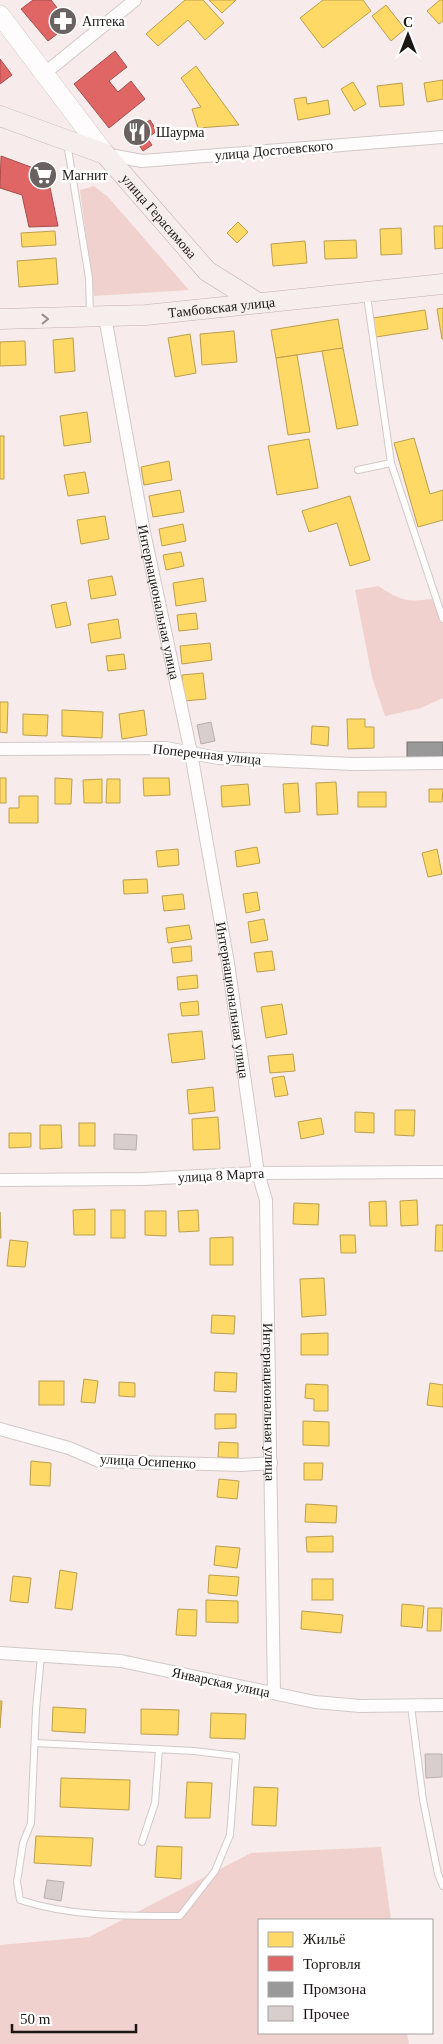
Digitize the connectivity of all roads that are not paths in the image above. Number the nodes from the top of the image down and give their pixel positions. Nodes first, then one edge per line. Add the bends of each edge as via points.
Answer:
1 (135, 0) edge
2 (0, 15) edge
3 (44, 73) junction
4 (0, 116) edge
5 (443, 136) edge
6 (67, 141) junction
7 (105, 154) junction
8 (443, 284) edge
9 (367, 293) junction
10 (258, 303) junction
11 (98, 318) junction
12 (0, 319) edge
13 (391, 463) junction
14 (358, 470) dead end
15 (443, 619) edge
16 (0, 748) edge
17 (191, 753) junction
18 (443, 763) edge
19 (443, 1172) edge
20 (258, 1173) junction
21 (0, 1180) edge
22 (0, 1429) edge
23 (271, 1462) junction
24 (0, 1653) edge
25 (41, 1656) junction
26 (274, 1693) junction
27 (443, 1705) edge
28 (411, 1706) junction
29 (35, 1743) junction
30 (159, 1749) junction
31 (142, 1842) dead end
32 (443, 1886) edge

1 - 3 street
2 - 3 main road
3 - 7 main road
4 - 6 main road
5 - 7 street, улица Достоевского via 142,161
6 - 7 main road
6 - 11 lane
7 - 10 main road, улица Герасимова via 207,271
8 - 9 main road, Тамбовская улица
9 - 10 main road, Тамбовская улица
9 - 13 lane
10 - 11 main road, Тамбовская улица
12 -> 11 main road, Тамбовская улица
11 - 17 street, Интернациональная улица
13 - 14 lane
13 - 15 lane
16 - 17 street, Поперечная улица via 166,748
17 - 18 street, Поперечная улица via 218,758 353,764
17 - 20 street, Интернациональная улица via 228,963
19 - 20 street, улица 8 Марта
20 - 21 street, улица 8 Марта via 143,1179
20 - 23 street, Интернациональная улица via 266,1200
22 - 23 street, улица Осипенко via 69,1448 99,1461 242,1465
23 - 26 street, Интернациональная улица
24 - 25 street, Январская улица
25 - 26 street, Январская улица via 121,1661
25 - 29 lane
26 - 28 street, Январская улица via 315,1702
27 - 28 street, Январская улица
28 - 32 lane via 422,1800
29 - 30 lane
29 - 30 lane via 31,1823 23,1843 17,1882 20,1900 104,1916 180,1916 215,1871 230,1835 236,1756
30 - 31 lane via 154,1803

